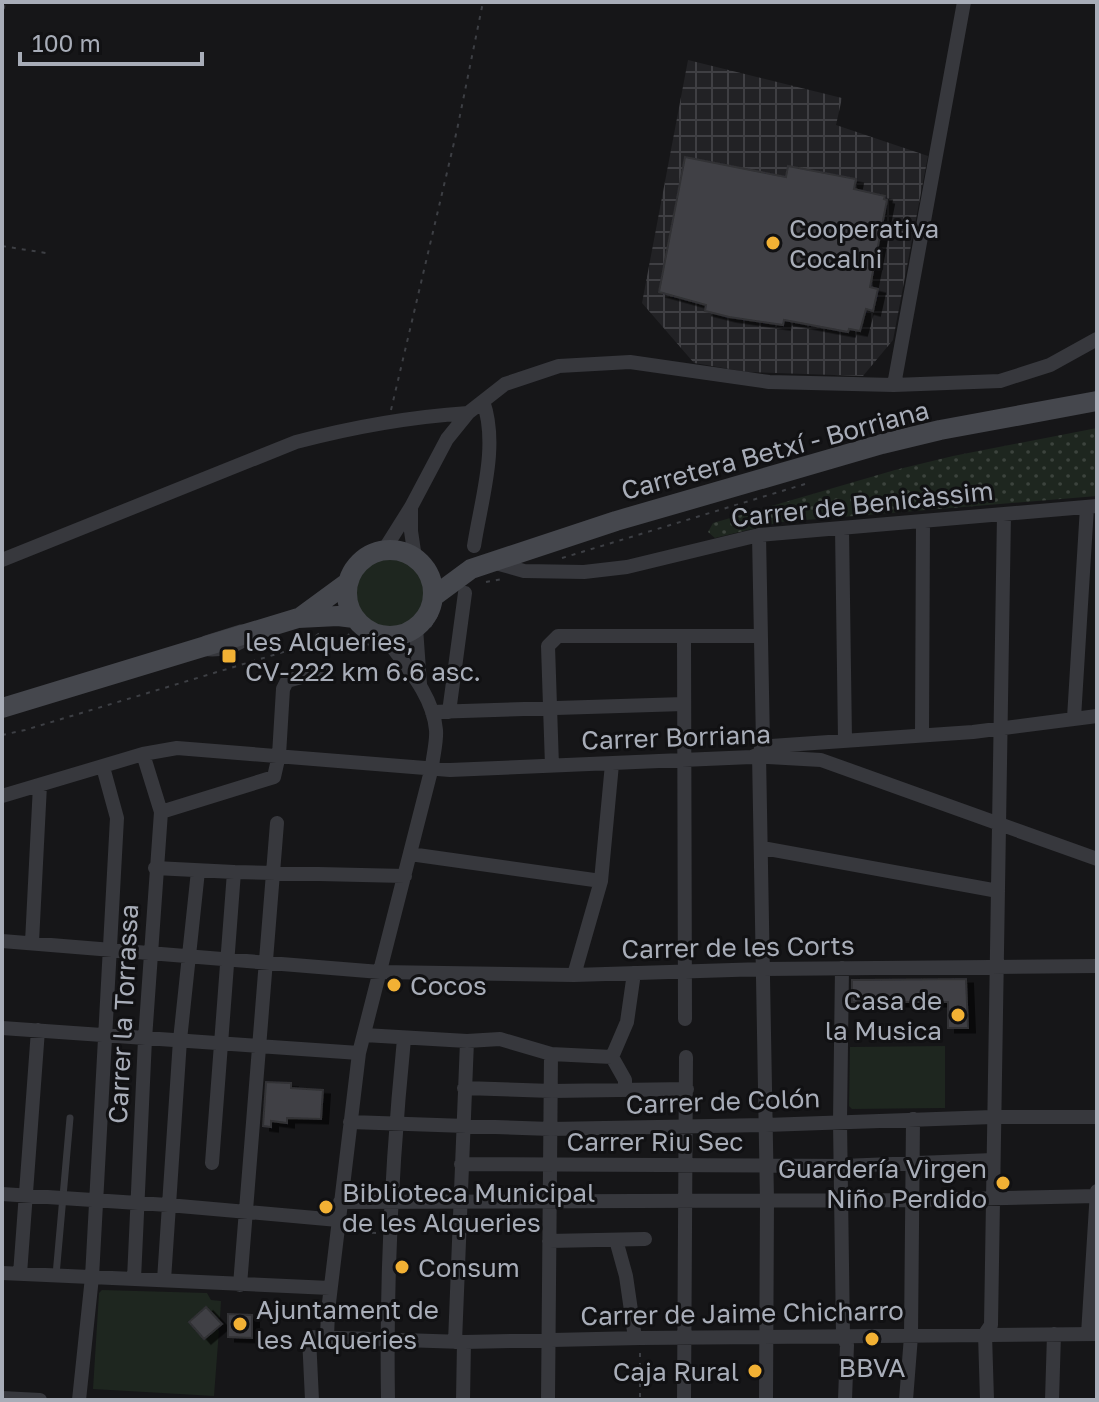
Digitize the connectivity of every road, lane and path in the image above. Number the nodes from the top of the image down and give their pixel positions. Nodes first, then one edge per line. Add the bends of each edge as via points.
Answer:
1 (5, 2) edge
2 (483, 2) edge
3 (964, 2) edge
4 (2, 19) edge
5 (2, 246) edge
6 (46, 253) dead end
7 (1097, 339) edge
8 (894, 385) junction
9 (483, 401) junction
10 (1097, 401) edge
11 (468, 413) junction
12 (388, 423) junction
13 (1092, 506) edge
14 (411, 507) junction
15 (1004, 514) junction
16 (923, 521) junction
17 (842, 528) junction
18 (759, 535) junction
19 (474, 546) dead end
20 (384, 550) junction
21 (2, 560) edge
22 (419, 562) junction
23 (492, 562) junction
24 (471, 569) junction
25 (347, 583) junction
26 (465, 593) dead end
27 (433, 597) junction
28 (298, 618) junction
29 (354, 618) junction
30 (416, 628) junction
31 (384, 636) junction
32 (759, 636) junction
33 (684, 637) junction
34 (323, 671) dead end
35 (420, 684) junction
36 (684, 704) junction
37 (551, 707) junction
38 (2, 708) edge
39 (432, 712) junction
40 (449, 712) junction
41 (1097, 716) edge
42 (1074, 718) junction
43 (1000, 728) junction
44 (922, 735) junction
45 (845, 740) junction
46 (821, 741) junction
47 (143, 754) junction
48 (759, 754) junction
49 (279, 755) junction
50 (821, 760) junction
51 (684, 761) junction
52 (612, 764) junction
53 (552, 766) junction
54 (103, 767) junction
55 (432, 767) junction
56 (40, 785) junction
57 (2, 796) edge
58 (161, 812) junction
59 (277, 823) dead end
60 (999, 823) junction
61 (762, 848) junction
62 (410, 854) junction
63 (1097, 859) edge
64 (155, 868) junction
65 (198, 871) junction
66 (234, 872) junction
67 (273, 873) junction
68 (405, 876) junction
69 (601, 881) junction
70 (998, 891) junction
71 (2, 941) edge
72 (32, 942) junction
73 (110, 950) junction
74 (150, 953) junction
75 (189, 956) junction
76 (228, 959) junction
77 (266, 962) junction
78 (996, 966) junction
79 (1097, 966) edge
80 (842, 968) junction
81 (764, 969) junction
82 (380, 972) junction
83 (634, 973) junction
84 (684, 973) junction
85 (574, 975) junction
86 (685, 1019) dead end
87 (2, 1028) edge
88 (38, 1030) junction
89 (364, 1035) junction
90 (106, 1036) junction
91 (145, 1039) junction
92 (404, 1039) junction
93 (180, 1040) junction
94 (467, 1041) junction
95 (221, 1042) junction
96 (258, 1044) junction
97 (359, 1053) junction
98 (551, 1054) junction
99 (612, 1057) junction
100 (686, 1057) dead end
101 (464, 1088) junction
102 (687, 1089) junction
103 (625, 1090) junction
104 (552, 1091) junction
105 (993, 1117) junction
106 (1097, 1117) edge
107 (70, 1118) dead end
108 (913, 1119) junction
109 (840, 1121) junction
110 (350, 1122) junction
111 (396, 1124) junction
112 (766, 1125) junction
113 (463, 1126) junction
114 (687, 1126) junction
115 (551, 1129) junction
116 (993, 1160) junction
117 (212, 1163) dead end
118 (914, 1163) junction
119 (461, 1164) junction
120 (686, 1165) junction
121 (767, 1165) junction
122 (550, 1166) junction
123 (842, 1166) junction
124 (2, 1194) edge
125 (1097, 1194) edge
126 (25, 1196) junction
127 (993, 1198) junction
128 (62, 1199) junction
129 (842, 1199) junction
130 (96, 1200) junction
131 (767, 1200) junction
132 (913, 1200) junction
133 (549, 1201) junction
134 (686, 1201) junction
135 (340, 1202) junction
136 (392, 1202) junction
137 (137, 1203) junction
138 (460, 1203) junction
139 (168, 1205) junction
140 (246, 1211) junction
141 (341, 1226) junction
142 (391, 1233) junction
143 (645, 1239) dead end
144 (616, 1240) junction
145 (549, 1241) junction
146 (2, 1273) edge
147 (20, 1274) junction
148 (56, 1276) junction
149 (92, 1277) junction
150 (134, 1279) junction
151 (164, 1280) junction
152 (236, 1285) junction
153 (330, 1288) junction
154 (985, 1334) junction
155 (1054, 1334) junction
156 (1092, 1334) edge
157 (765, 1336) junction
158 (843, 1336) junction
159 (911, 1336) junction
160 (327, 1338) junction
161 (637, 1338) junction
162 (683, 1338) junction
163 (550, 1339) junction
164 (387, 1341) junction
165 (459, 1342) junction
166 (2, 1398) edge
167 (40, 1400) edge
168 (79, 1400) edge
169 (312, 1400) edge
170 (388, 1400) edge
171 (463, 1400) edge
172 (548, 1400) edge
173 (640, 1400) edge
174 (684, 1400) edge
175 (766, 1400) edge
176 (845, 1400) edge
177 (906, 1400) edge
178 (987, 1400) edge
179 (1052, 1400) edge

1 - 4 path
2 - 12 path
3 - 8 street
5 - 6 path
7 - 8 street via 1050,365 1000,381
8 - 9 street via 769,382 630,362 559,366 505,384
9 - 11 street
9 - 19 street via 490,441
10 - 23 main road, Carretera Betxí - Borriana via 882,444
11 - 12 street
11 - 14 street via 447,439
12 - 21 street via 296,442
13 - 15 street, Carrer de Benicàssim
13 - 42 street
14 - 20 street
14 - 22 street
15 - 16 street, Carrer de Benicàssim
15 - 43 street
16 - 17 street, Carrer de Benicàssim
16 - 44 street
17 - 18 street, Carrer de Benicàssim
17 - 45 street
18 - 23 street, Carrer de Benicàssim via 627,567 584,572 524,571
18 - 32 street
20 - 22 main road via 405,552
20 - 25 main road via 360,561
22 - 24 main road, Carretera Betxí - Borriana
22 - 27 main road via 430,575
23 - 24 main road, Carretera Betxí - Borriana
24 - 27 main road, Carretera Betxí - Borriana
25 - 28 main road
25 - 29 main road
26 - 40 street
27 - 30 main road
28 - 29 main road
28 - 38 main road
29 - 31 main road
30 - 31 main road
30 - 35 street
31 - 35 street
32 - 33 street
32 - 48 street
33 - 36 street
33 - 37 street via 558,636 548,646
34 - 49 street via 287,681
35 - 39 street
36 - 37 street
36 - 51 street
37 - 40 street
37 - 53 street
39 - 40 street
39 - 55 street
41 - 42 street
42 - 43 street
43 - 44 street
43 - 60 street
44 - 45 street
45 - 46 street
46 - 48 street via 771,746
46 - 50 street
47 - 49 street, Carrer Borriana via 177,748
47 - 54 street, Carrer Borriana
47 - 58 street, Carrer la Torrassa
48 - 50 street, Carrer Borriana
48 - 51 street, Carrer Borriana
48 - 61 street
49 - 55 street, Carrer Borriana
49 - 58 street via 274,777
50 - 60 street, Carrer Borriana
51 - 52 street, Carrer Borriana
51 - 84 street
52 - 53 street, Carrer Borriana
52 - 69 street
53 - 55 street, Carrer Borriana
54 - 56 street, Carrer Borriana
54 - 73 street via 117,818
55 - 62 street
56 - 57 street, Carrer Borriana
56 - 72 street
58 - 64 street, Carrer la Torrassa
59 - 67 street
60 - 63 street, Carrer Borriana
60 - 70 street
61 - 70 street
61 - 81 street
62 - 68 street
62 - 69 street
64 - 65 street
64 - 74 street, Carrer la Torrassa
65 - 66 street
65 - 75 street
66 - 67 street
66 - 76 street
67 - 68 street
67 - 77 street
68 - 82 street
69 - 85 street
70 - 78 street
71 - 72 street, Carrer de les Corts
72 - 73 street, Carrer de les Corts
73 - 74 street, Carrer de les Corts
73 - 90 street
74 - 75 street, Carrer de les Corts
74 - 91 street, Carrer la Torrassa
75 - 76 street, Carrer de les Corts
75 - 93 street
76 - 77 street, Carrer de les Corts
76 - 95 street
77 - 82 street, Carrer de les Corts
77 - 96 street
78 - 79 street, Carrer de les Corts
78 - 80 street, Carrer de les Corts
78 - 105 street
80 - 81 street, Carrer de les Corts
80 - 109 street
81 - 84 street, Carrer de les Corts
81 - 112 street
82 - 85 street, Carrer de les Corts
82 - 89 street
83 - 84 street, Carrer de les Corts
83 - 85 street, Carrer de les Corts
83 - 99 street via 627,1022
84 - 86 street
87 - 88 street
88 - 90 street
88 - 126 street
89 - 92 street
89 - 97 street
90 - 91 street
90 - 130 street
91 - 93 street
91 - 137 street, Carrer la Torrassa
92 - 94 street
92 - 111 street
93 - 95 street
93 - 139 street
94 - 98 street via 500,1039
94 - 101 street
95 - 96 street
95 - 117 street
96 - 97 street
96 - 140 street
97 - 110 street
98 - 99 street
98 - 104 street
99 - 103 street
100 - 102 street
101 - 104 street
101 - 113 street
102 - 103 street
102 - 114 street
103 - 104 street
104 - 115 street
105 - 106 street, Carrer de Colón
105 - 108 street, Carrer de Colón
105 - 116 street
107 - 128 lane
108 - 109 street, Carrer de Colón
108 - 118 street
109 - 112 street, Carrer de Colón
109 - 123 street
110 - 111 street, Carrer de Colón
110 - 135 street
111 - 113 street, Carrer de Colón
111 - 136 street
112 - 114 street, Carrer de Colón
112 - 121 street
113 - 115 street, Carrer de Colón
113 - 119 street
114 - 115 street, Carrer de Colón
114 - 120 street
115 - 122 street
116 - 118 street, Carrer Riu Sec
116 - 127 street
118 - 123 street, Carrer Riu Sec
118 - 132 street
119 - 122 street, Carrer Riu Sec
119 - 138 street
120 - 121 street, Carrer Riu Sec
120 - 122 street, Carrer Riu Sec
120 - 134 street
121 - 123 street, Carrer Riu Sec
121 - 131 street
122 - 133 street
123 - 129 street
124 - 126 street
125 - 127 street
125 - 156 street
126 - 128 street
126 - 147 street
127 - 132 street
127 - 154 street via 991,1325
128 - 130 street
128 - 148 lane
129 - 131 street
129 - 132 street
129 - 158 street
130 - 137 street
130 - 149 street
131 - 134 street
131 - 157 street
132 - 159 street
133 - 134 street
133 - 138 street
133 - 145 street
134 - 162 street
135 - 136 street
135 - 141 street
136 - 138 street
136 - 142 street
137 - 139 street
137 - 150 street, Carrer la Torrassa
138 - 165 street
139 - 140 street
139 - 151 street
140 - 141 street
140 - 152 street
141 - 142 path
141 - 153 street
142 - 164 street
143 - 144 street
144 - 145 street
144 - 161 street
145 - 163 street
146 - 147 street
147 - 148 street
148 - 149 street
149 - 150 street
149 - 168 street
150 - 151 street
151 - 152 street
152 - 153 street
153 - 160 street
154 - 155 street, Carrer de Jaime Chicharro
154 - 159 street, Carrer de Jaime Chicharro
154 - 178 street
155 - 156 street, Carrer de Jaime Chicharro
155 - 179 street
157 - 158 street, Carrer de Jaime Chicharro
157 - 162 street, Carrer de Jaime Chicharro
157 - 175 street
158 - 159 street, Carrer de Jaime Chicharro
158 - 176 street
159 - 177 street
160 - 164 street, Carrer de Jaime Chicharro
160 - 169 street via 309,1337
161 - 162 street, Carrer de Jaime Chicharro
161 - 163 street, Carrer de Jaime Chicharro
161 - 173 path
162 - 174 street
163 - 165 street, Carrer de Jaime Chicharro
163 - 172 street
164 - 165 street, Carrer de Jaime Chicharro
164 - 170 street
165 - 171 street
166 - 167 street

